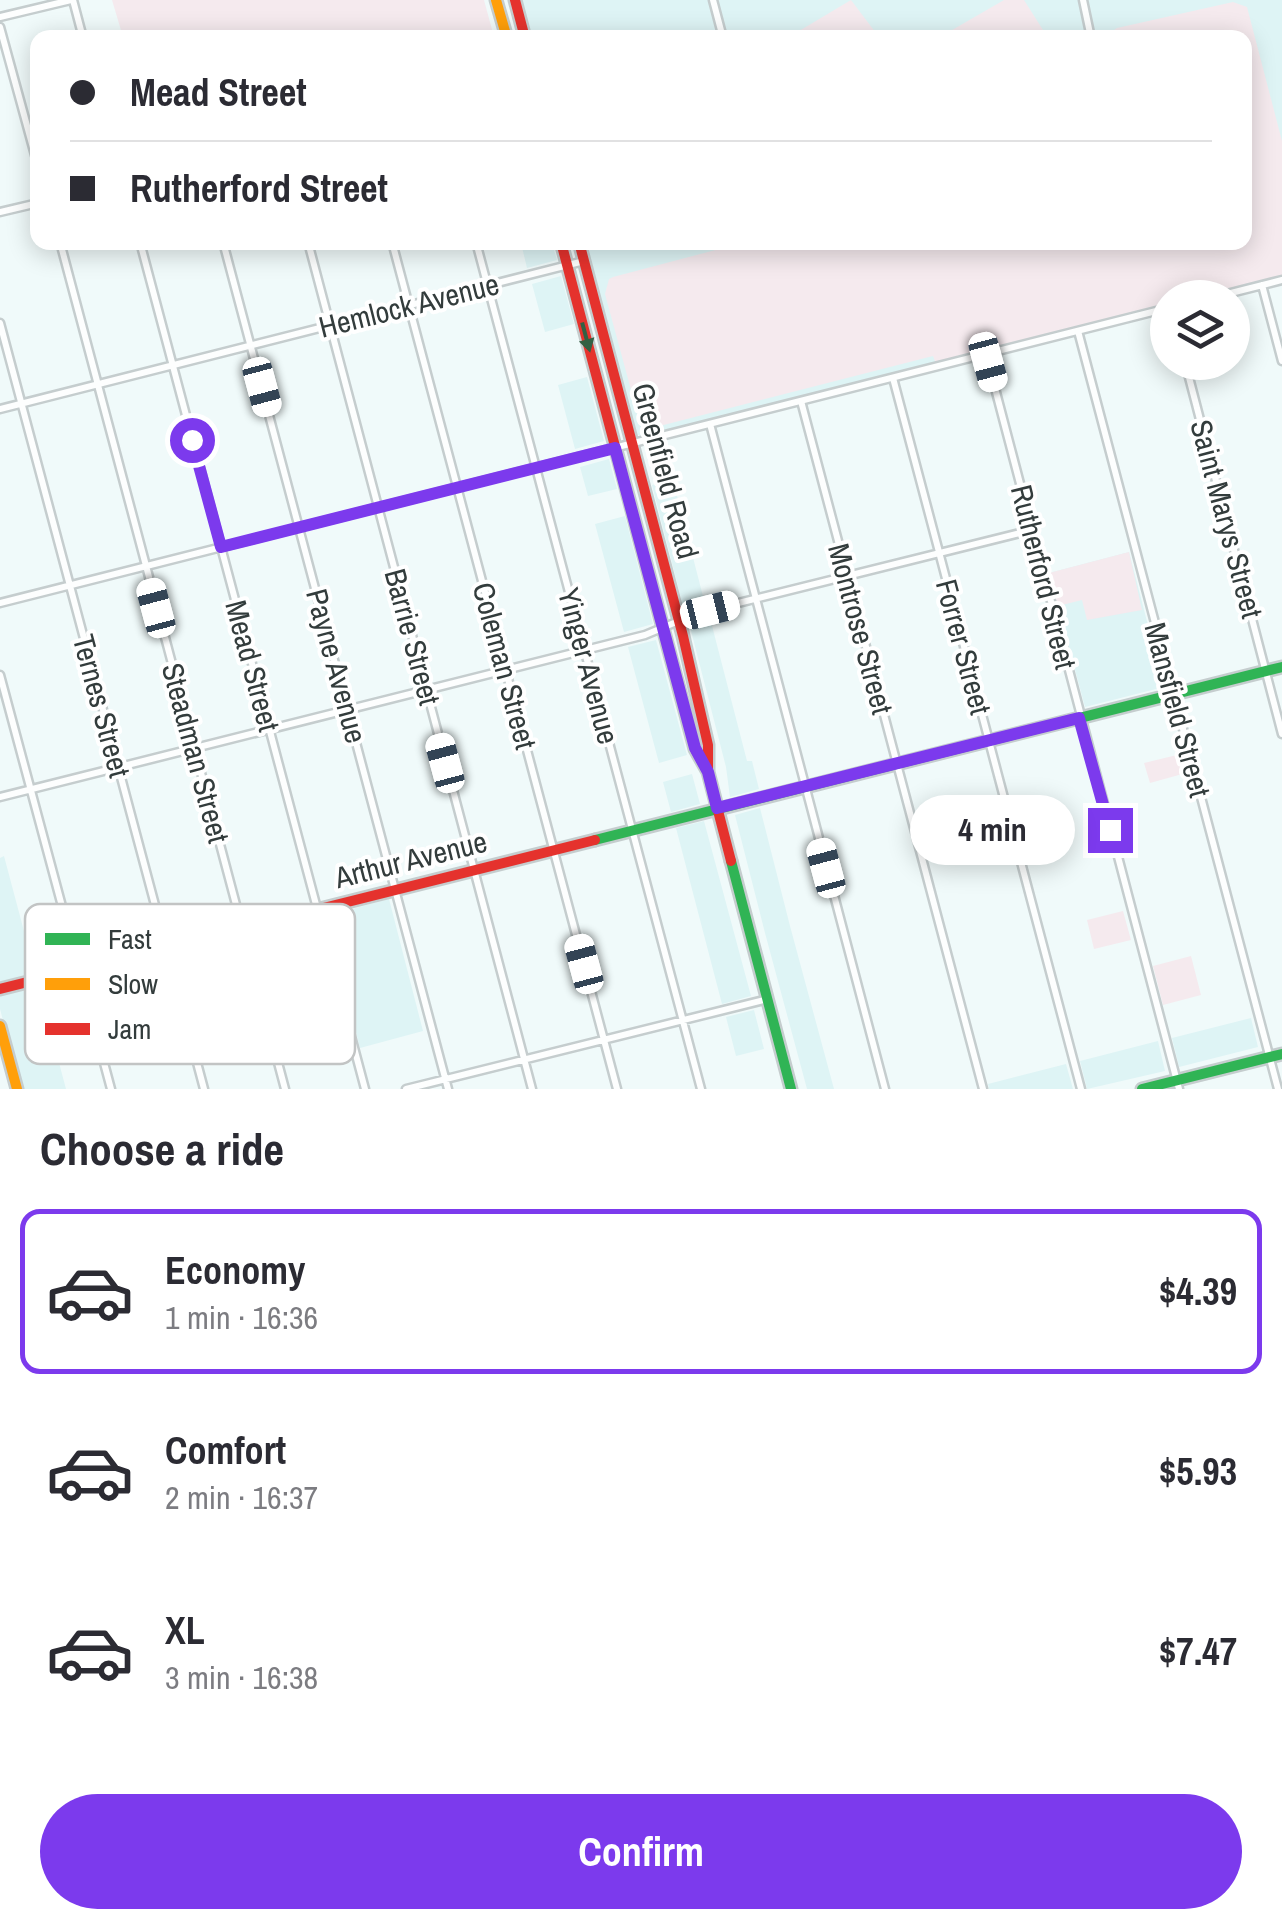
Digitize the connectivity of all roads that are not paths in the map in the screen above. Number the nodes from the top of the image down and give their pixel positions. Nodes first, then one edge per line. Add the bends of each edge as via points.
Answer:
1 (72, 0) edge
2 (496, 0) edge
3 (515, 0) edge
4 (713, 0) edge
5 (1083, 0) edge
6 (0, 18) edge
7 (0, 27) edge
8 (81, 30) edge
9 (504, 30) edge
10 (523, 30) edge
11 (720, 30) edge
12 (1089, 30) edge
13 (30, 137) edge
14 (30, 204) edge
15 (0, 212) edge
16 (62, 250) edge
17 (142, 250) edge
18 (225, 250) edge
19 (310, 250) edge
20 (394, 250) edge
21 (478, 250) edge
22 (563, 250) edge
23 (581, 250) edge
24 (584, 262) junction
25 (568, 266) junction
26 (1282, 280) edge
27 (1262, 285) junction
28 (488, 286) junction
29 (1250, 288) edge
30 (409, 306) junction
31 (1150, 313) edge
32 (0, 323) edge
33 (330, 326) junction
34 (1078, 332) junction
35 (251, 346) junction
36 (986, 354) junction
37 (1282, 361) edge
38 (173, 366) junction
39 (893, 378) junction
40 (1191, 380) edge
41 (97, 385) junction
42 (800, 401) junction
43 (22, 404) junction
44 (0, 409) edge
45 (710, 424) junction
46 (632, 444) junction
47 (615, 448) junction
48 (536, 468) junction
49 (457, 488) junction
50 (378, 507) junction
51 (299, 528) junction
52 (1032, 530) junction
53 (221, 547) junction
54 (661, 550) junction
55 (938, 553) junction
56 (644, 554) junction
57 (146, 566) junction
58 (846, 576) junction
59 (70, 586) junction
60 (756, 599) junction
61 (0, 603) edge
62 (679, 620) junction
63 (663, 628) junction
64 (584, 650) junction
65 (1282, 667) edge
66 (504, 670) junction
67 (1265, 671) junction
68 (0, 675) edge
69 (426, 690) junction
70 (1172, 694) junction
71 (347, 710) junction
72 (1079, 718) junction
73 (268, 729) junction
74 (1282, 734) edge
75 (988, 740) junction
76 (193, 748) junction
77 (896, 764) junction
78 (117, 767) junction
79 (708, 772) junction
80 (805, 786) junction
81 (30, 790) junction
82 (0, 797) edge
83 (717, 808) junction
84 (632, 830) junction
85 (554, 850) junction
86 (474, 870) junction
87 (395, 890) junction
88 (60, 904) edge
89 (154, 904) edge
90 (235, 904) edge
91 (316, 904) edge
92 (338, 904) edge
93 (25, 983) edge
94 (0, 989) edge
95 (768, 999) junction
96 (682, 1020) junction
97 (0, 1026) edge
98 (604, 1040) junction
99 (355, 1052) edge
100 (1282, 1054) edge
101 (1270, 1057) junction
102 (524, 1060) junction
103 (104, 1064) edge
104 (197, 1064) edge
105 (278, 1064) edge
106 (446, 1079) junction
107 (1178, 1085) edge
108 (17, 1089) edge
109 (111, 1089) edge
110 (204, 1089) edge
111 (285, 1089) edge
112 (365, 1089) edge
113 (406, 1089) edge
114 (448, 1089) edge
115 (532, 1089) edge
116 (616, 1089) edge
117 (701, 1089) edge
118 (791, 1089) edge
119 (885, 1089) edge
120 (982, 1089) edge
121 (1081, 1089) edge
122 (1142, 1089) edge
123 (1278, 1089) edge

1 - 6 street
1 - 8 street
2 - 9 main road
3 - 10 main road
4 - 11 street
5 - 12 street
7 - 13 street
14 - 15 street
16 - 41 street, Steadman Street
17 - 38 street, Mead Street
18 - 35 street, Payne Avenue
19 - 33 street, Barrie Street
20 - 30 street, Coleman Street
21 - 28 street, Yinger Avenue
22 - 25 main road, Greenfield Road
23 - 24 main road, Greenfield Road
24 - 25 street, Hemlock Avenue
24 - 46 main road, Greenfield Road
25 - 28 street, Hemlock Avenue
25 -> 47 main road, Greenfield Road
26 - 27 street
27 - 29 street
27 - 37 street
28 - 30 street, Hemlock Avenue
28 - 48 street, Yinger Avenue
30 - 33 street, Hemlock Avenue
30 - 49 street, Coleman Street
31 - 34 street
32 - 43 street, Ternes Street
33 - 35 street, Hemlock Avenue
33 - 50 street, Barrie Street
34 - 36 street
34 - 70 street, Mansfield Street
35 - 38 street, Hemlock Avenue
35 - 51 street, Payne Avenue
36 - 39 street
36 - 52 street, Rutherford Street
38 - 41 street, Hemlock Avenue
38 - 53 street, Mead Street
39 - 42 street
39 - 55 street, Forrer Street
40 - 67 street, Saint Marys Street
41 - 43 street, Hemlock Avenue
41 - 57 street, Steadman Street
42 - 45 street
42 - 58 street, Montrose Street
43 - 44 street, Hemlock Avenue
43 - 59 street, Ternes Street
45 - 46 street
45 - 60 street
46 - 47 street
46 - 54 main road, Greenfield Road
47 - 48 street
47 - 56 main road, Greenfield Road
48 - 49 street
48 - 64 street, Yinger Avenue
49 - 50 street
49 - 66 street, Coleman Street
50 - 51 street
50 - 69 street, Barrie Street
51 - 53 street
51 - 71 street, Payne Avenue
52 - 55 street
52 - 72 street, Rutherford Street
53 - 57 street
53 - 73 street, Mead Street
54 - 56 main road
54 - 62 main road, Greenfield Road
55 - 58 street
55 - 75 street, Forrer Street
56 - 63 main road, Greenfield Road
57 - 59 street
57 - 76 street, Steadman Street
58 - 60 street
58 - 77 street, Montrose Street
59 - 61 street
59 - 78 street, Ternes Street
60 - 62 street
60 - 80 street
62 - 63 street
62 - 79 main road, Greenfield Road via 708,745
63 - 64 street
63 - 79 main road, Greenfield Road via 695,748
64 - 66 street
64 - 84 street, Yinger Avenue
65 - 67 main road, Arthur Avenue
66 - 69 street
66 - 85 street, Coleman Street
67 - 70 main road, Arthur Avenue
67 - 74 street, Saint Marys Street
68 - 81 street
69 - 71 street
69 - 86 street, Barrie Street
70 - 72 main road, Arthur Avenue
70 - 101 street, Mansfield Street
71 - 73 street
71 - 87 street, Payne Avenue
72 - 75 main road, Arthur Avenue
72 - 107 street, Rutherford Street
73 - 76 street
73 - 91 street, Mead Street
75 - 77 main road, Arthur Avenue
75 - 121 street, Forrer Street
76 - 78 street
76 - 90 street, Steadman Street
77 - 80 main road, Arthur Avenue
77 - 120 street, Montrose Street
78 - 81 street
78 - 89 street, Ternes Street
79 - 83 main road, Greenfield Road
80 - 83 main road, Arthur Avenue
80 - 119 street
81 - 82 street
81 - 88 street
83 - 84 main road, Arthur Avenue
83 - 95 main road, Greenfield Road
84 - 85 main road, Arthur Avenue
84 - 96 street, Yinger Avenue
85 - 86 main road, Arthur Avenue
85 - 98 street, Coleman Street
86 - 87 main road, Arthur Avenue
86 - 102 street, Barrie Street
87 - 92 main road, Arthur Avenue
87 - 106 street, Payne Avenue
93 - 94 main road, Arthur Avenue
95 - 96 street
95 - 118 main road, Greenfield Road
96 - 98 street
96 - 117 street, Yinger Avenue
97 - 108 main road
98 - 102 street
98 - 116 street, Coleman Street
99 - 112 street, Mead Street
100 - 101 main road
101 - 107 main road
101 - 123 street, Mansfield Street
102 - 106 street
102 - 115 street, Barrie Street
103 - 109 street
104 - 110 street, Ternes Street
105 - 111 street, Steadman Street
106 - 113 street
106 - 114 street, Payne Avenue
107 - 122 main road

